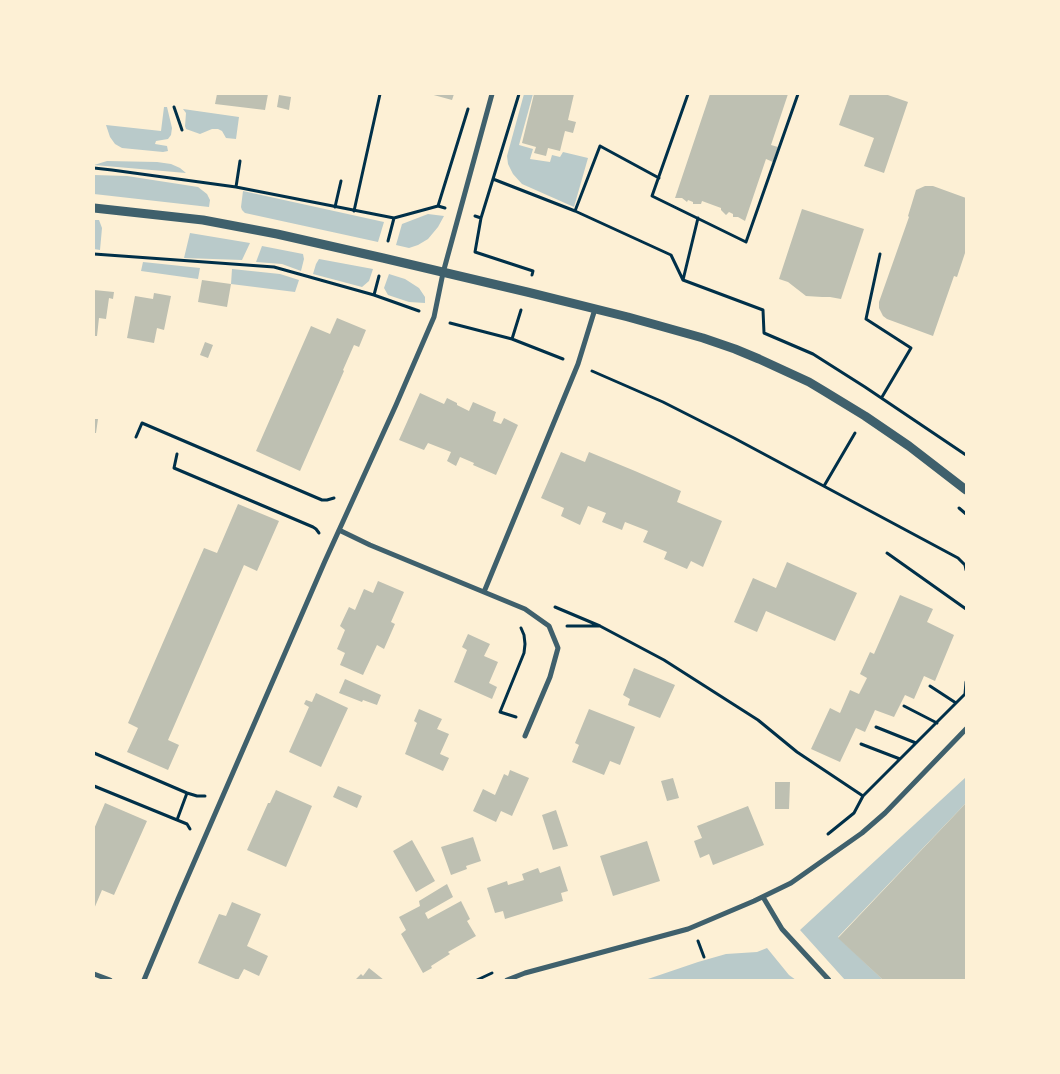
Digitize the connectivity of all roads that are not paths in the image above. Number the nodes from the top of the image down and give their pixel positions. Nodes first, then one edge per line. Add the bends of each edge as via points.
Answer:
1 (492, 94) edge
2 (94, 208) edge
3 (443, 273) junction
4 (595, 309) junction
5 (966, 490) edge
6 (339, 530) junction
7 (484, 592) junction
8 (966, 729) edge
9 (525, 736) dead end
10 (763, 897) junction
11 (94, 974) edge
12 (110, 980) edge
13 (144, 980) edge
14 (507, 980) edge
15 (829, 980) edge

1 - 3 street
2 - 3 street via 242,227
3 - 4 street
3 - 6 street via 434,316
4 - 5 street via 735,349 809,382 909,446
4 - 7 street via 578,364
6 - 7 street
6 - 13 street
7 - 9 street via 525,609 549,626 558,648 550,677
8 - 10 street via 862,833 791,883
10 - 14 street via 688,929
10 - 15 street via 782,929
11 - 12 street

